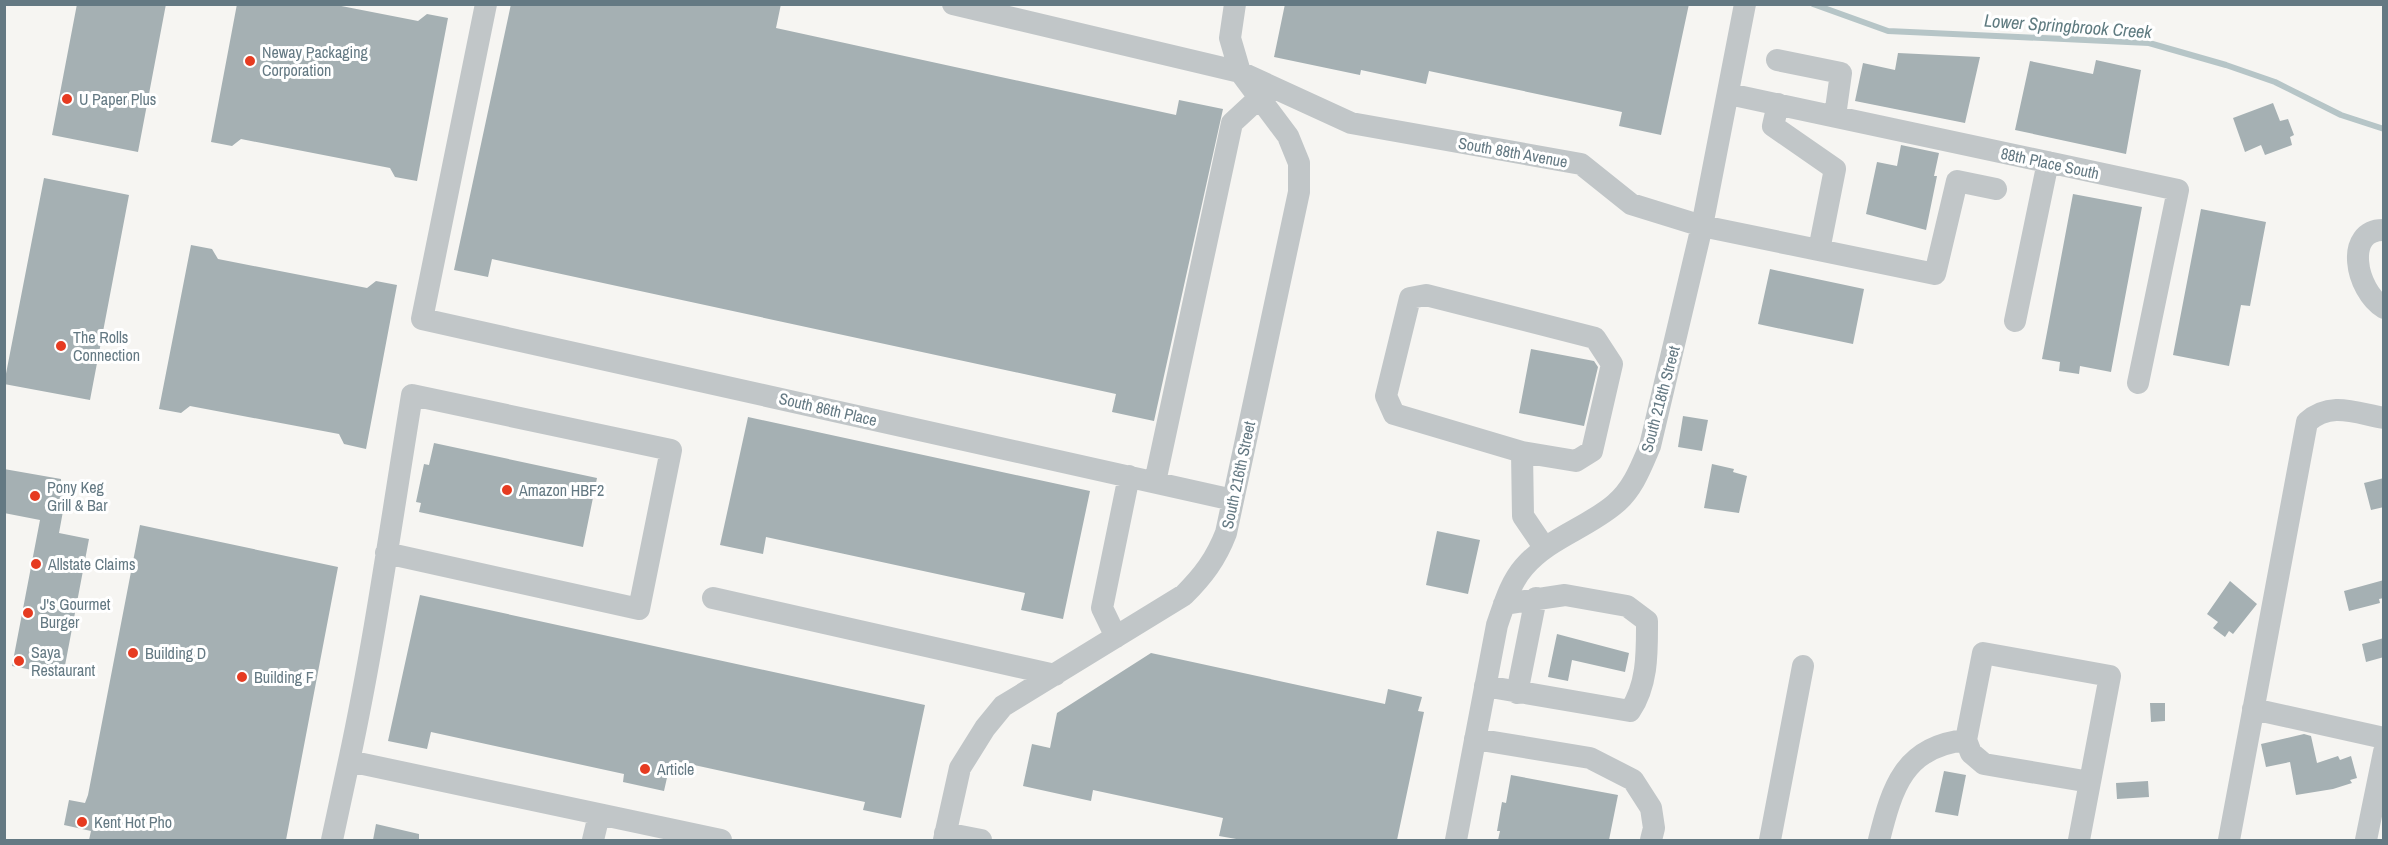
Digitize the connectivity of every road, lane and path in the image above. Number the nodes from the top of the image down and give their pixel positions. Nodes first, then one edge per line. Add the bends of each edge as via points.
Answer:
1 (486, 4) edge
2 (952, 4) edge
3 (1235, 4) edge
4 (1745, 4) edge
5 (1777, 60) dead end
6 (1240, 72) junction
7 (1729, 94) junction
8 (1259, 98) junction
9 (1778, 104) junction
10 (1835, 116) junction
11 (2048, 162) junction
12 (1996, 189) dead end
13 (1702, 226) junction
14 (2384, 230) edge
15 (1819, 250) junction
16 (2384, 308) edge
17 (2015, 321) dead end
18 (2138, 383) dead end
19 (2384, 418) edge
20 (1522, 452) junction
21 (1130, 476) junction
22 (1155, 482) junction
23 (1233, 500) junction
24 (1545, 547) junction
25 (386, 553) junction
26 (713, 598) dead end
27 (1536, 598) junction
28 (1504, 604) junction
29 (1116, 637) junction
30 (1803, 666) dead end
31 (1055, 675) junction
32 (1485, 686) junction
33 (1517, 693) junction
34 (2253, 709) junction
35 (2384, 738) edge
36 (1475, 739) junction
37 (1966, 740) junction
38 (2384, 752) edge
39 (350, 762) junction
40 (2090, 782) junction
41 (599, 814) junction
42 (945, 837) edge
43 (332, 840) edge
44 (594, 840) edge
45 (721, 840) edge
46 (981, 840) edge
47 (1456, 840) edge
48 (1651, 840) edge
49 (1770, 840) edge
50 (1879, 840) edge
51 (2079, 840) edge
52 (2217, 840) edge
53 (2229, 840) edge
54 (2366, 840) edge

1 - 21 street, South 86th Place via 422,319
2 - 6 street, South 88th Avenue
3 - 6 street, South 216th Street via 1230,38
4 - 7 street, South 218th Street
5 - 10 street via 1841,74
6 - 8 street, South 216th Street
6 - 13 street, South 88th Avenue via 1351,123 1581,164 1631,204
7 - 9 street, 88th Place South
7 - 13 street, South 218th Street
8 - 22 street via 1232,123
8 - 23 street, South 216th Street via 1288,136 1299,163 1299,192
9 - 10 street, 88th Place South
9 - 15 street via 1773,126 1834,169
10 - 11 street, 88th Place South
11 - 17 street
11 - 18 street, 88th Place South via 2178,190
12 - 15 street, South 88th Avenue via 1957,181 1935,274
13 - 15 street, South 88th Avenue
13 - 24 street, South 218th Street via 1652,436 1635,481 1615,504
14 - 16 street via 2367,236 2360,246 2358,260 2365,291
19 - 34 street via 2332,409 2319,412 2307,422
20 - 20 street via 1394,414 1386,396 1410,298 1426,295 1595,338 1612,364 1592,451 1576,461
20 - 24 street via 1523,516
21 - 22 street, South 86th Place
21 - 29 street via 1102,608
22 - 23 street, South 86th Place
23 - 29 street, South 216th Street via 1218,555 1205,574 1184,595
24 - 28 street, South 218th Street via 1524,567
25 - 25 street via 412,395 671,450 639,609
25 - 39 street
26 - 31 street
27 - 28 street
27 - 33 street
27 - 33 street via 1565,595 1627,606 1647,621 1647,660 1640,697 1630,711
28 - 32 street, South 218th Street
29 - 31 street, South 216th Street
30 - 49 street
31 - 42 street, South 216th Street via 1003,706 985,728 960,768
32 - 33 street
32 - 36 street, South 218th Street
34 - 35 street
34 - 53 street
36 - 47 street, South 218th Street
36 - 48 street via 1590,758 1633,780 1650,808 1654,828
37 - 40 street via 1971,753 1984,764
37 - 40 street via 1983,653 2110,676
37 - 50 street via 1943,742 1901,775
38 - 54 street
39 - 41 street
39 - 43 street
40 - 51 street
41 - 44 street
41 - 45 street
42 - 46 street
52 - 53 street

